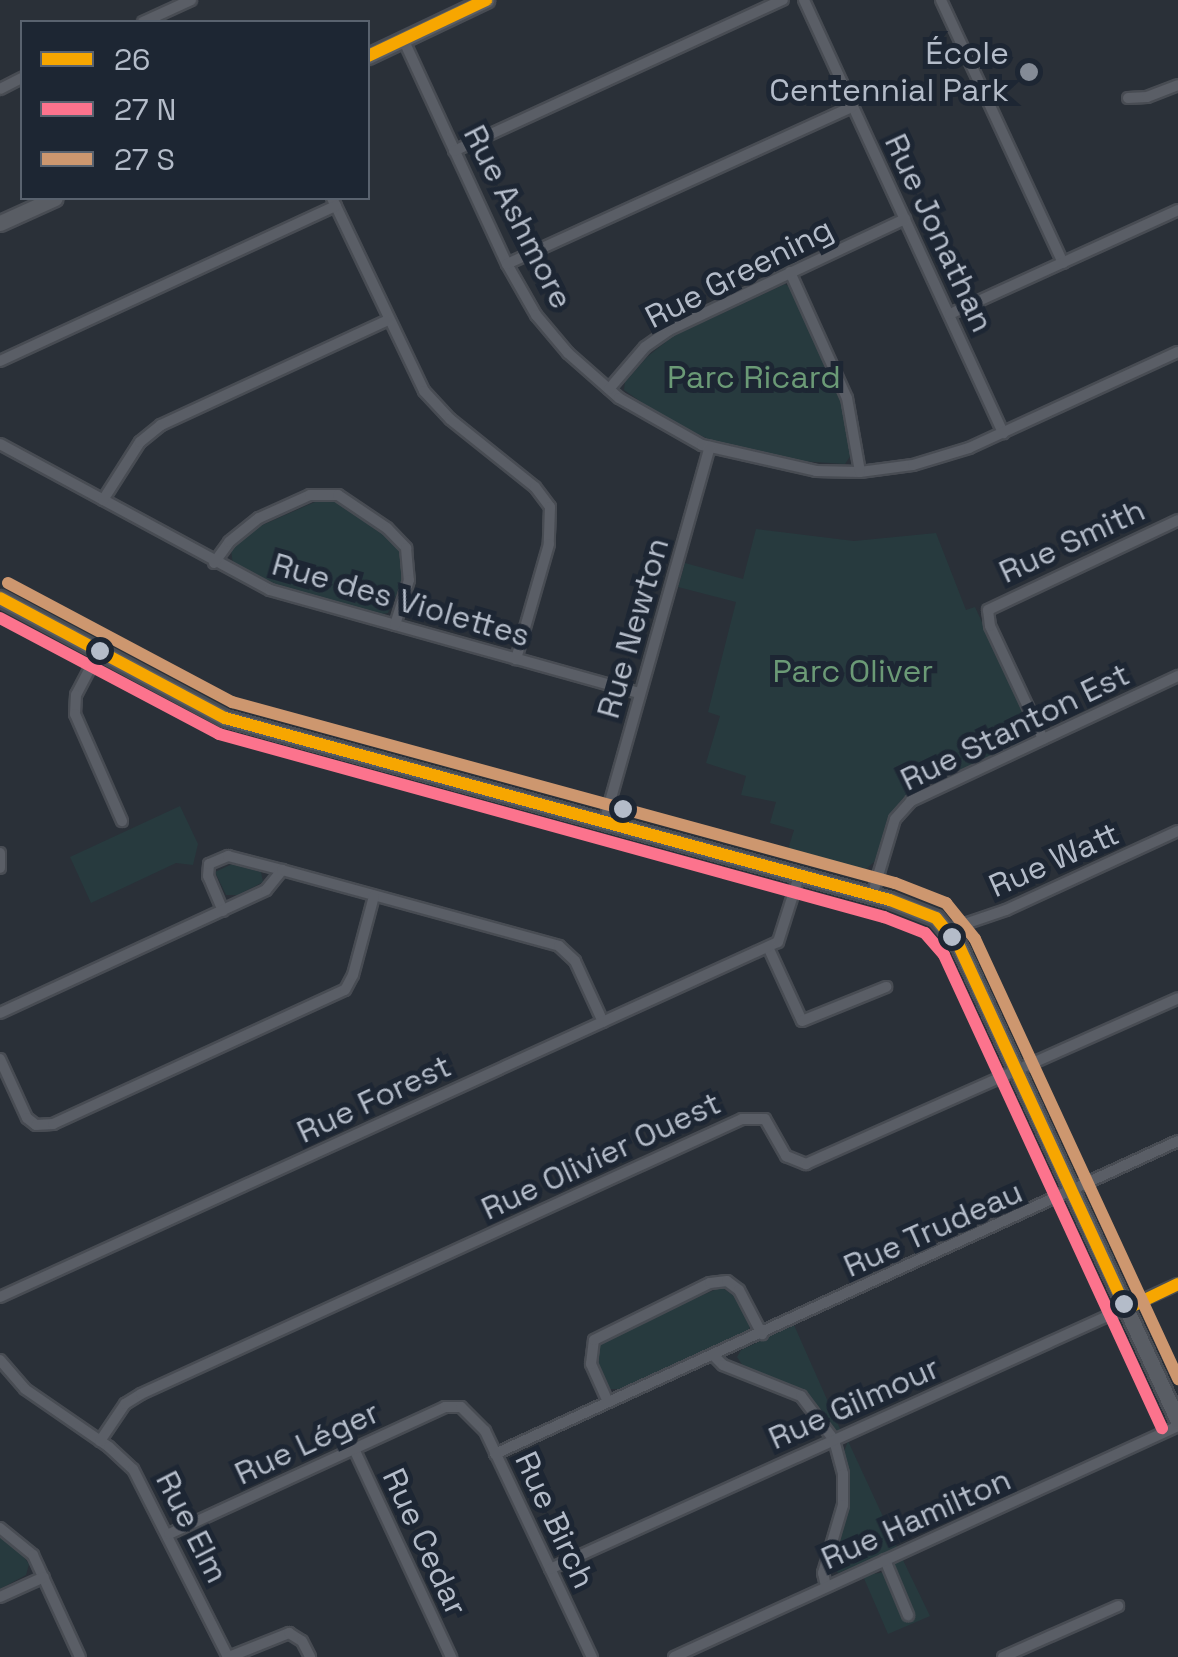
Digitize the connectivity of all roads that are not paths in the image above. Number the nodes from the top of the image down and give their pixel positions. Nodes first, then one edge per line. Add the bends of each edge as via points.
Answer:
1 (191, 0) edge
2 (486, 0) edge
3 (783, 0) edge
4 (804, 0) edge
5 (940, 0) edge
6 (147, 20) edge
7 (403, 39) junction
8 (370, 55) edge
9 (1178, 85) edge
10 (1128, 98) dead end
11 (852, 106) junction
12 (454, 150) junction
13 (52, 200) edge
14 (334, 202) edge
15 (1178, 210) edge
16 (905, 219) junction
17 (0, 223) edge
18 (1062, 263) junction
19 (507, 264) junction
20 (790, 272) junction
21 (950, 314) junction
22 (388, 320) junction
23 (1178, 352) edge
24 (0, 361) edge
25 (609, 390) junction
26 (1003, 433) junction
27 (0, 444) edge
28 (710, 448) junction
29 (860, 472) junction
30 (103, 500) junction
31 (1178, 520) edge
32 (214, 563) junction
33 (0, 598) edge
34 (395, 625) junction
35 (98, 652) junction
36 (516, 659) junction
37 (1178, 676) edge
38 (640, 694) junction
39 (1043, 738) junction
40 (122, 821) dead end
41 (604, 823) junction
42 (1178, 832) edge
43 (0, 853) edge
44 (0, 868) edge
45 (282, 870) junction
46 (799, 876) junction
47 (374, 896) junction
48 (872, 896) junction
49 (223, 910) junction
50 (950, 930) junction
51 (768, 947) junction
52 (886, 987) dead end
53 (1178, 998) edge
54 (0, 1012) edge
55 (603, 1022) junction
56 (0, 1059) edge
57 (1017, 1071) junction
58 (1178, 1141) edge
59 (1072, 1192) junction
60 (1178, 1284) edge
61 (0, 1297) edge
62 (1126, 1308) junction
63 (762, 1334) junction
64 (714, 1356) junction
65 (0, 1360) edge
66 (608, 1402) junction
67 (466, 1410) joint
68 (1178, 1423) edge
69 (834, 1440) junction
70 (100, 1441) junction
71 (354, 1449) junction
72 (496, 1454) junction
73 (0, 1528) edge
74 (169, 1534) junction
75 (885, 1560) junction
76 (550, 1569) junction
77 (44, 1576) junction
78 (826, 1586) junction
79 (0, 1596) edge
80 (1118, 1606) dead end
81 (908, 1614) dead end
82 (80, 1657) edge
83 (229, 1657) edge
84 (310, 1657) edge
85 (450, 1657) edge
86 (592, 1657) edge
87 (674, 1657) edge
88 (1003, 1657) edge

1 - 6 street
2 - 7 street
3 - 12 street
4 - 11 street, Rue Jonathan
5 - 18 street
7 - 8 street
7 - 12 street, Rue Ashmore
9 - 10 street
11 - 16 street, Rue Jonathan
11 - 19 street
12 - 19 street, Rue Ashmore
13 - 17 street
14 - 22 street
14 - 24 street
15 - 18 street
16 - 20 street, Rue Greening
16 - 21 street, Rue Jonathan
18 - 21 street
19 - 25 street, Rue Ashmore via 552,336
20 - 25 street, Rue Greening via 660,335
20 - 29 street via 847,398
21 - 26 street, Rue Jonathan
22 - 30 street via 161,425 140,442
22 - 36 street via 431,400 550,507 549,544
23 - 26 street, Rue Ashmore
25 - 28 street, Rue Ashmore
26 - 29 street, Rue Ashmore via 928,461
27 - 30 street, Rue des Violettes
28 - 29 street, Rue Ashmore via 802,469
28 - 38 street, Rue Newton
30 - 32 street, Rue des Violettes
31 - 39 street, Rue Smith via 988,610
32 - 34 street, Rue des Violettes via 270,590
32 - 34 street via 259,518 310,495 338,495 406,548 409,580
33 - 35 street
34 - 36 street, Rue des Violettes
35 - 40 street via 76,695 75,714
35 - 41 street via 225,718
36 - 38 street, Rue des Violettes
37 - 39 street, Rue Stanton Est
38 - 41 street, Rue Newton
39 - 48 street, Rue Stanton Est via 902,808
41 - 46 street
42 - 50 street, Rue Watt
43 - 44 street
45 - 47 street
45 - 49 street via 272,886
45 - 49 street via 228,856 209,864
46 - 48 street
46 - 51 street via 782,936
47 - 55 street via 566,950
47 - 56 street via 345,990 53,1124 28,1118
48 - 50 street via 920,910
49 - 54 street
50 - 57 street
51 - 52 street via 802,1021
51 - 55 street, Rue Forest
53 - 57 street, Rue Olivier Ouest
55 - 61 street, Rue Forest
57 - 59 street
57 - 70 street, Rue Olivier Ouest via 806,1164 786,1156 765,1119 742,1119 134,1398
58 - 59 street, Rue Trudeau
59 - 62 street
59 - 63 street, Rue Trudeau
60 - 62 street, Rue Gilmour
62 - 68 street
62 - 69 street, Rue Gilmour
63 - 64 street, Rue Trudeau
63 - 66 street via 739,1290 727,1281 710,1283 594,1340 591,1364
64 - 66 street, Rue Trudeau
64 - 69 street via 802,1396
65 - 70 street, Rue Elm via 34,1396
66 - 72 street, Rue Trudeau
67 - 71 street, Rue Léger via 445,1407
67 - 72 street, Rue Birch
68 - 75 street, Rue Hamilton
69 - 76 street, Rue Gilmour
69 - 78 street via 843,1505 823,1573
70 - 74 street, Rue Elm via 133,1469
71 - 74 street, Rue Léger
71 - 85 street, Rue Cedar
72 - 76 street, Rue Birch
73 - 77 street via 29,1550
74 - 83 street, Rue Elm
75 - 78 street, Rue Hamilton
75 - 81 street
76 - 86 street, Rue Birch
77 - 79 street
77 - 82 street
78 - 87 street, Rue Hamilton
80 - 88 street
83 - 84 street, Rue Elm via 290,1633

